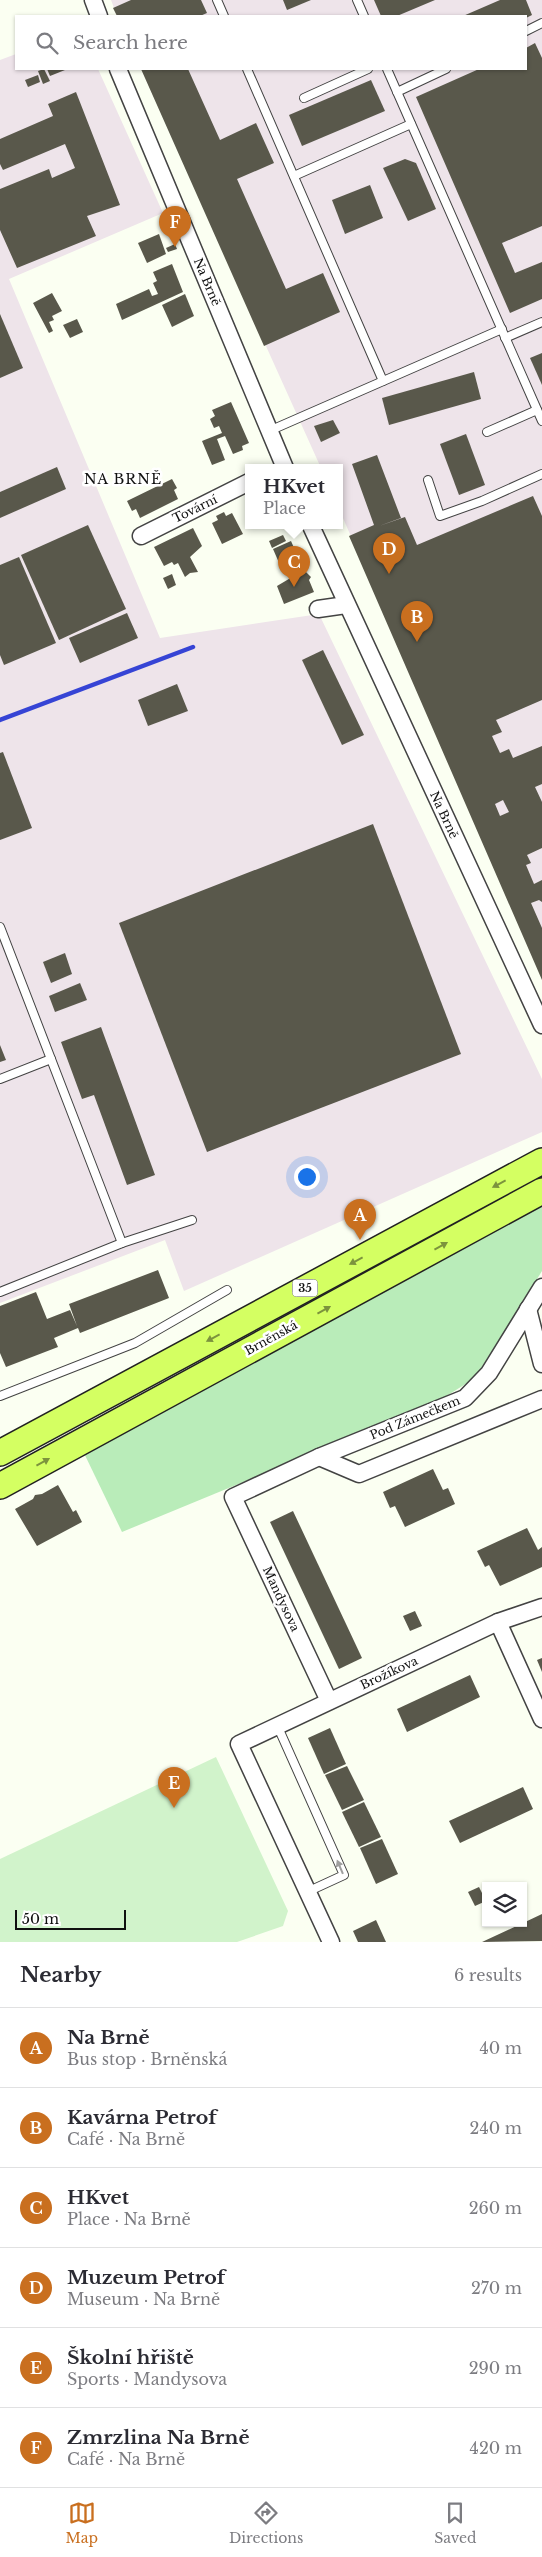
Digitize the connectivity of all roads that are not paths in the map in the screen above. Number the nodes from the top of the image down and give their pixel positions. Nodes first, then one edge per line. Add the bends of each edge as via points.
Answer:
1 (93, 0) edge
2 (217, 0) edge
3 (357, 0) edge
4 (99, 15) edge
5 (224, 15) edge
6 (364, 15) edge
7 (542, 24) edge
8 (527, 31) edge
9 (118, 70) edge
10 (247, 70) edge
11 (366, 70) edge
12 (387, 70) edge
13 (444, 70) edge
14 (397, 92) junction
15 (304, 98) dead end
16 (411, 124) junction
17 (294, 176) junction
18 (542, 322) edge
19 (502, 329) junction
20 (505, 338) junction
21 (384, 381) junction
22 (537, 410) junction
23 (542, 421) edge
24 (270, 431) junction
25 (487, 432) dead end
26 (281, 464) edge
27 (542, 474) edge
28 (428, 480) dead end
29 (245, 484) edge
30 (312, 529) edge
31 (141, 536) dead end
32 (346, 605) junction
33 (318, 609) dead end
34 (0, 927) edge
35 (542, 1025) edge
36 (51, 1059) junction
37 (0, 1079) edge
38 (542, 1161) edge
39 (542, 1191) edge
40 (192, 1220) dead end
41 (122, 1243) junction
42 (542, 1287) edge
43 (227, 1290) dead end
44 (0, 1292) edge
45 (528, 1309) junction
46 (542, 1364) edge
47 (0, 1396) edge
48 (542, 1398) edge
49 (0, 1453) edge
50 (319, 1457) junction
51 (0, 1486) edge
52 (233, 1497) joint
53 (542, 1607) edge
54 (498, 1622) junction
55 (329, 1701) junction
56 (542, 1719) edge
57 (277, 1725) junction
58 (307, 1892) junction
59 (331, 1942) edge

1 - 4 street
2 - 5 lane
3 - 6 lane
7 - 8 lane
9 - 24 street, Na Brně
10 - 17 lane
11 - 15 lane
12 - 14 lane
13 - 14 lane
14 - 16 lane
16 - 17 lane
16 - 19 lane
17 - 21 lane
18 - 20 lane
19 - 20 lane
19 - 21 lane
20 - 22 lane
21 - 24 lane
22 - 23 lane
22 - 25 lane
24 - 26 street, Na Brně
27 - 28 lane via 440,516
29 - 31 street, Tovární
30 - 32 street, Na Brně
32 - 33 street
32 - 35 street, Na Brně
34 - 36 lane
36 - 37 lane
36 - 41 lane
38 -> 49 main road, 35
51 -> 39 main road, Brněnská / 35
40 - 41 lane
41 - 44 lane
42 - 45 street, Pod Zámečkem
43 - 47 lane via 135,1343
45 - 46 street
45 - 50 street, Pod Zámečkem via 489,1373 465,1398
48 - 50 street via 359,1474
50 - 52 street, Pod Zámečkem
52 - 55 street, Mandysova
53 - 54 street, Brožíkova
54 - 55 street, Brožíkova
54 - 56 street
55 - 57 street, Brožíkova
58 -> 57 lane via 344,1874
57 - 58 street, Brožíkova via 239,1744
58 - 59 street

